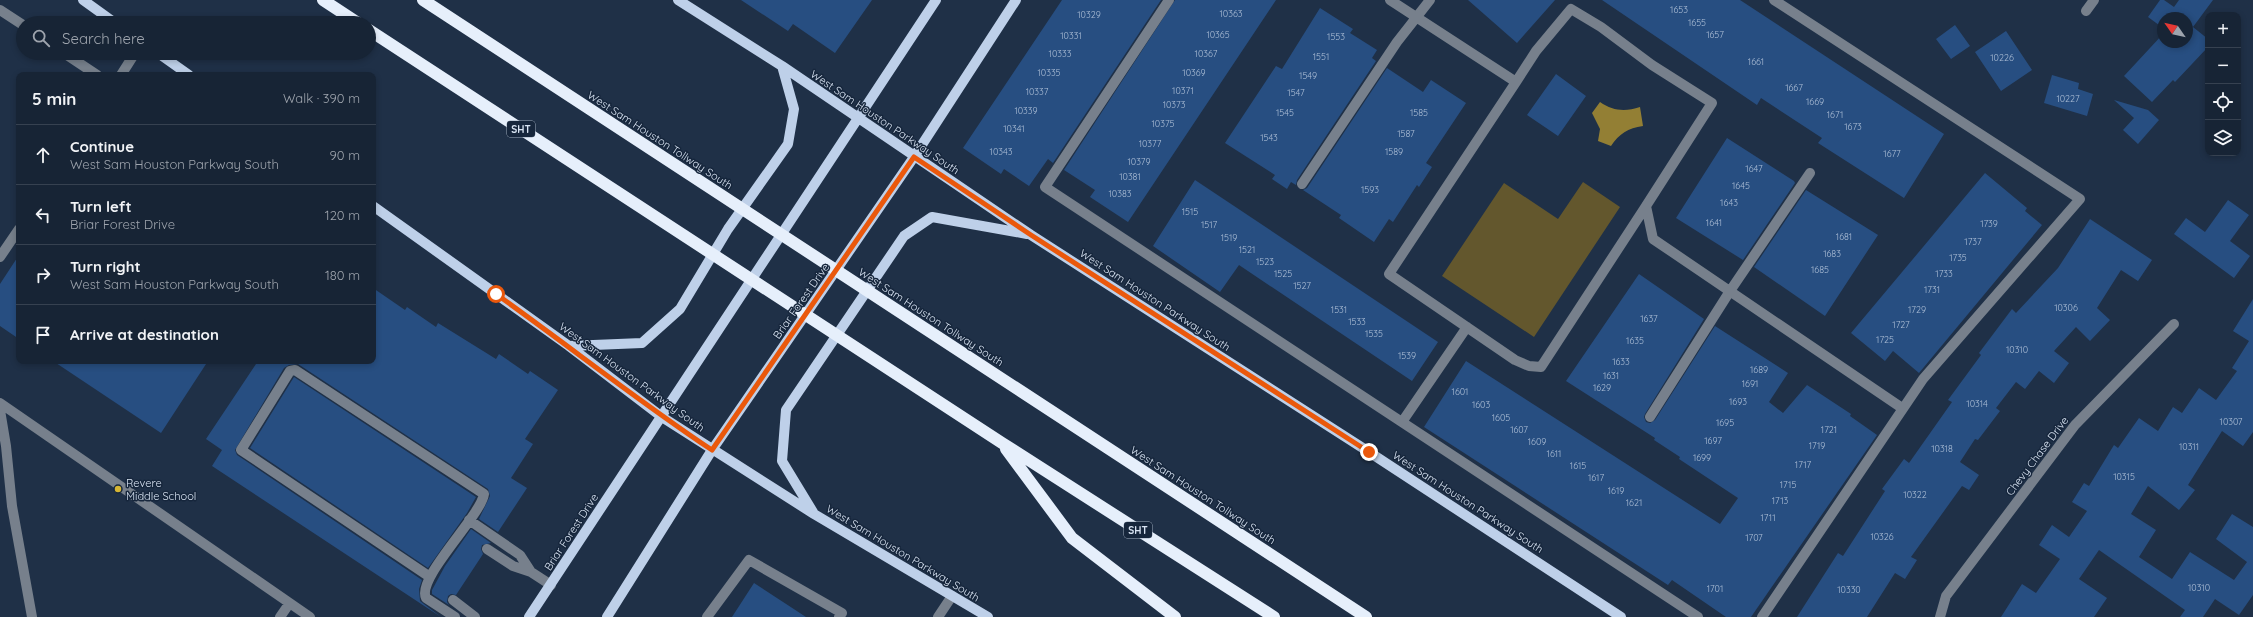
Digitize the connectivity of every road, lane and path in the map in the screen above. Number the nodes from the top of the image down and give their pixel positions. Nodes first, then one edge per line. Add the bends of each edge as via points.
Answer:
1 (83, 0) edge
2 (322, 0) edge
3 (423, 0) edge
4 (678, 0) edge
5 (936, 0) edge
6 (1016, 0) edge
7 (1169, 0) edge
8 (1390, 0) edge
9 (1430, 0) edge
10 (1774, 0) edge
11 (2094, 0) edge
12 (0, 10) edge
13 (2086, 11) dead end
14 (106, 16) edge
15 (347, 16) edge
16 (1416, 17) junction
17 (16, 20) edge
18 (376, 35) edge
19 (74, 60) edge
20 (131, 60) edge
21 (168, 60) edge
22 (782, 66) junction
23 (92, 72) edge
24 (123, 72) edge
25 (185, 72) edge
26 (1516, 82) junction
27 (858, 118) junction
28 (914, 157) junction
29 (1810, 173) dead end
30 (1302, 184) dead end
31 (1646, 206) junction
32 (376, 208) edge
33 (16, 233) edge
34 (1031, 235) junction
35 (0, 257) edge
36 (1730, 291) junction
37 (2174, 324) dead end
38 (1467, 327) junction
39 (569, 346) junction
40 (0, 402) edge
41 (1902, 408) junction
42 (0, 410) edge
43 (662, 417) junction
44 (1650, 417) dead end
45 (1402, 422) junction
46 (1002, 443) junction
47 (712, 450) junction
48 (814, 514) junction
49 (469, 520) junction
50 (487, 549) dead end
51 (531, 572) junction
52 (430, 577) junction
53 (551, 585) junction
54 (952, 596) junction
55 (453, 600) dead end
56 (289, 604) junction
57 (32, 617) edge
58 (280, 617) edge
59 (310, 617) edge
60 (455, 617) edge
61 (475, 617) edge
62 (529, 617) edge
63 (607, 617) edge
64 (707, 617) edge
65 (839, 617) edge
66 (938, 617) edge
67 (988, 617) edge
68 (1175, 617) edge
69 (1274, 617) edge
70 (1366, 617) edge
71 (1621, 617) edge
72 (1698, 617) edge
73 (1762, 617) edge
74 (1940, 617) edge

1 - 14 main road
2 - 15 highway
3 - 70 highway, West Sam Houston Tollway South
4 - 22 main road, West Sam Houston Parkway South
5 - 27 main road, Briar Forest Drive
6 - 28 main road, Briar Forest Drive
7 - 45 street via 1046,187
8 - 16 street
9 - 16 street
10 - 41 street via 2080,199 1923,379
11 - 13 street
12 - 17 street
16 - 26 street
16 - 30 street
18 - 46 highway, SHT
19 - 23 street
20 - 24 street
21 - 25 main road
22 - 27 main road, West Sam Houston Parkway South
22 - 39 main road via 794,109 788,144 728,230 680,309 642,344
26 - 31 street via 1536,51 1571,9 1712,103
26 - 38 street via 1388,274
27 - 28 main road, West Sam Houston Parkway South
27 - 43 main road, Briar Forest Drive
28 - 34 main road, West Sam Houston Parkway South
28 - 47 main road, Briar Forest Drive
29 - 36 street
31 - 36 street via 1653,239
31 - 38 street via 1541,367 1529,366 1515,360
32 - 39 main road, West Sam Houston Parkway South
33 - 35 street
34 - 48 main road via 932,217 904,236 786,410 782,461
34 - 71 main road, West Sam Houston Parkway South
36 - 41 street
36 - 44 street
37 - 74 street, Chevy Chase Drive via 2075,425 1946,596
38 - 45 street
39 - 43 main road, West Sam Houston Parkway South
40 - 56 street
41 - 73 street
42 - 57 street via 12,506
43 - 47 main road, West Sam Houston Parkway South
43 - 53 main road, Briar Forest Drive
45 - 72 street
46 - 68 highway via 1072,538
46 - 69 highway, SHT
47 - 48 main road, West Sam Houston Parkway South
47 - 63 main road, Briar Forest Drive
48 - 54 main road, West Sam Houston Parkway South
49 - 51 street via 520,555
49 - 52 street
49 - 52 street via 484,494 295,370 290,371 241,447 243,453
50 - 51 street via 513,566
51 - 53 street
52 - 60 street via 424,593 426,598
53 - 62 main road, Briar Forest Drive
54 - 66 street
54 - 67 main road, West Sam Houston Parkway South
55 - 61 street
56 - 58 street
56 - 59 street
64 - 65 street via 749,560 842,613

